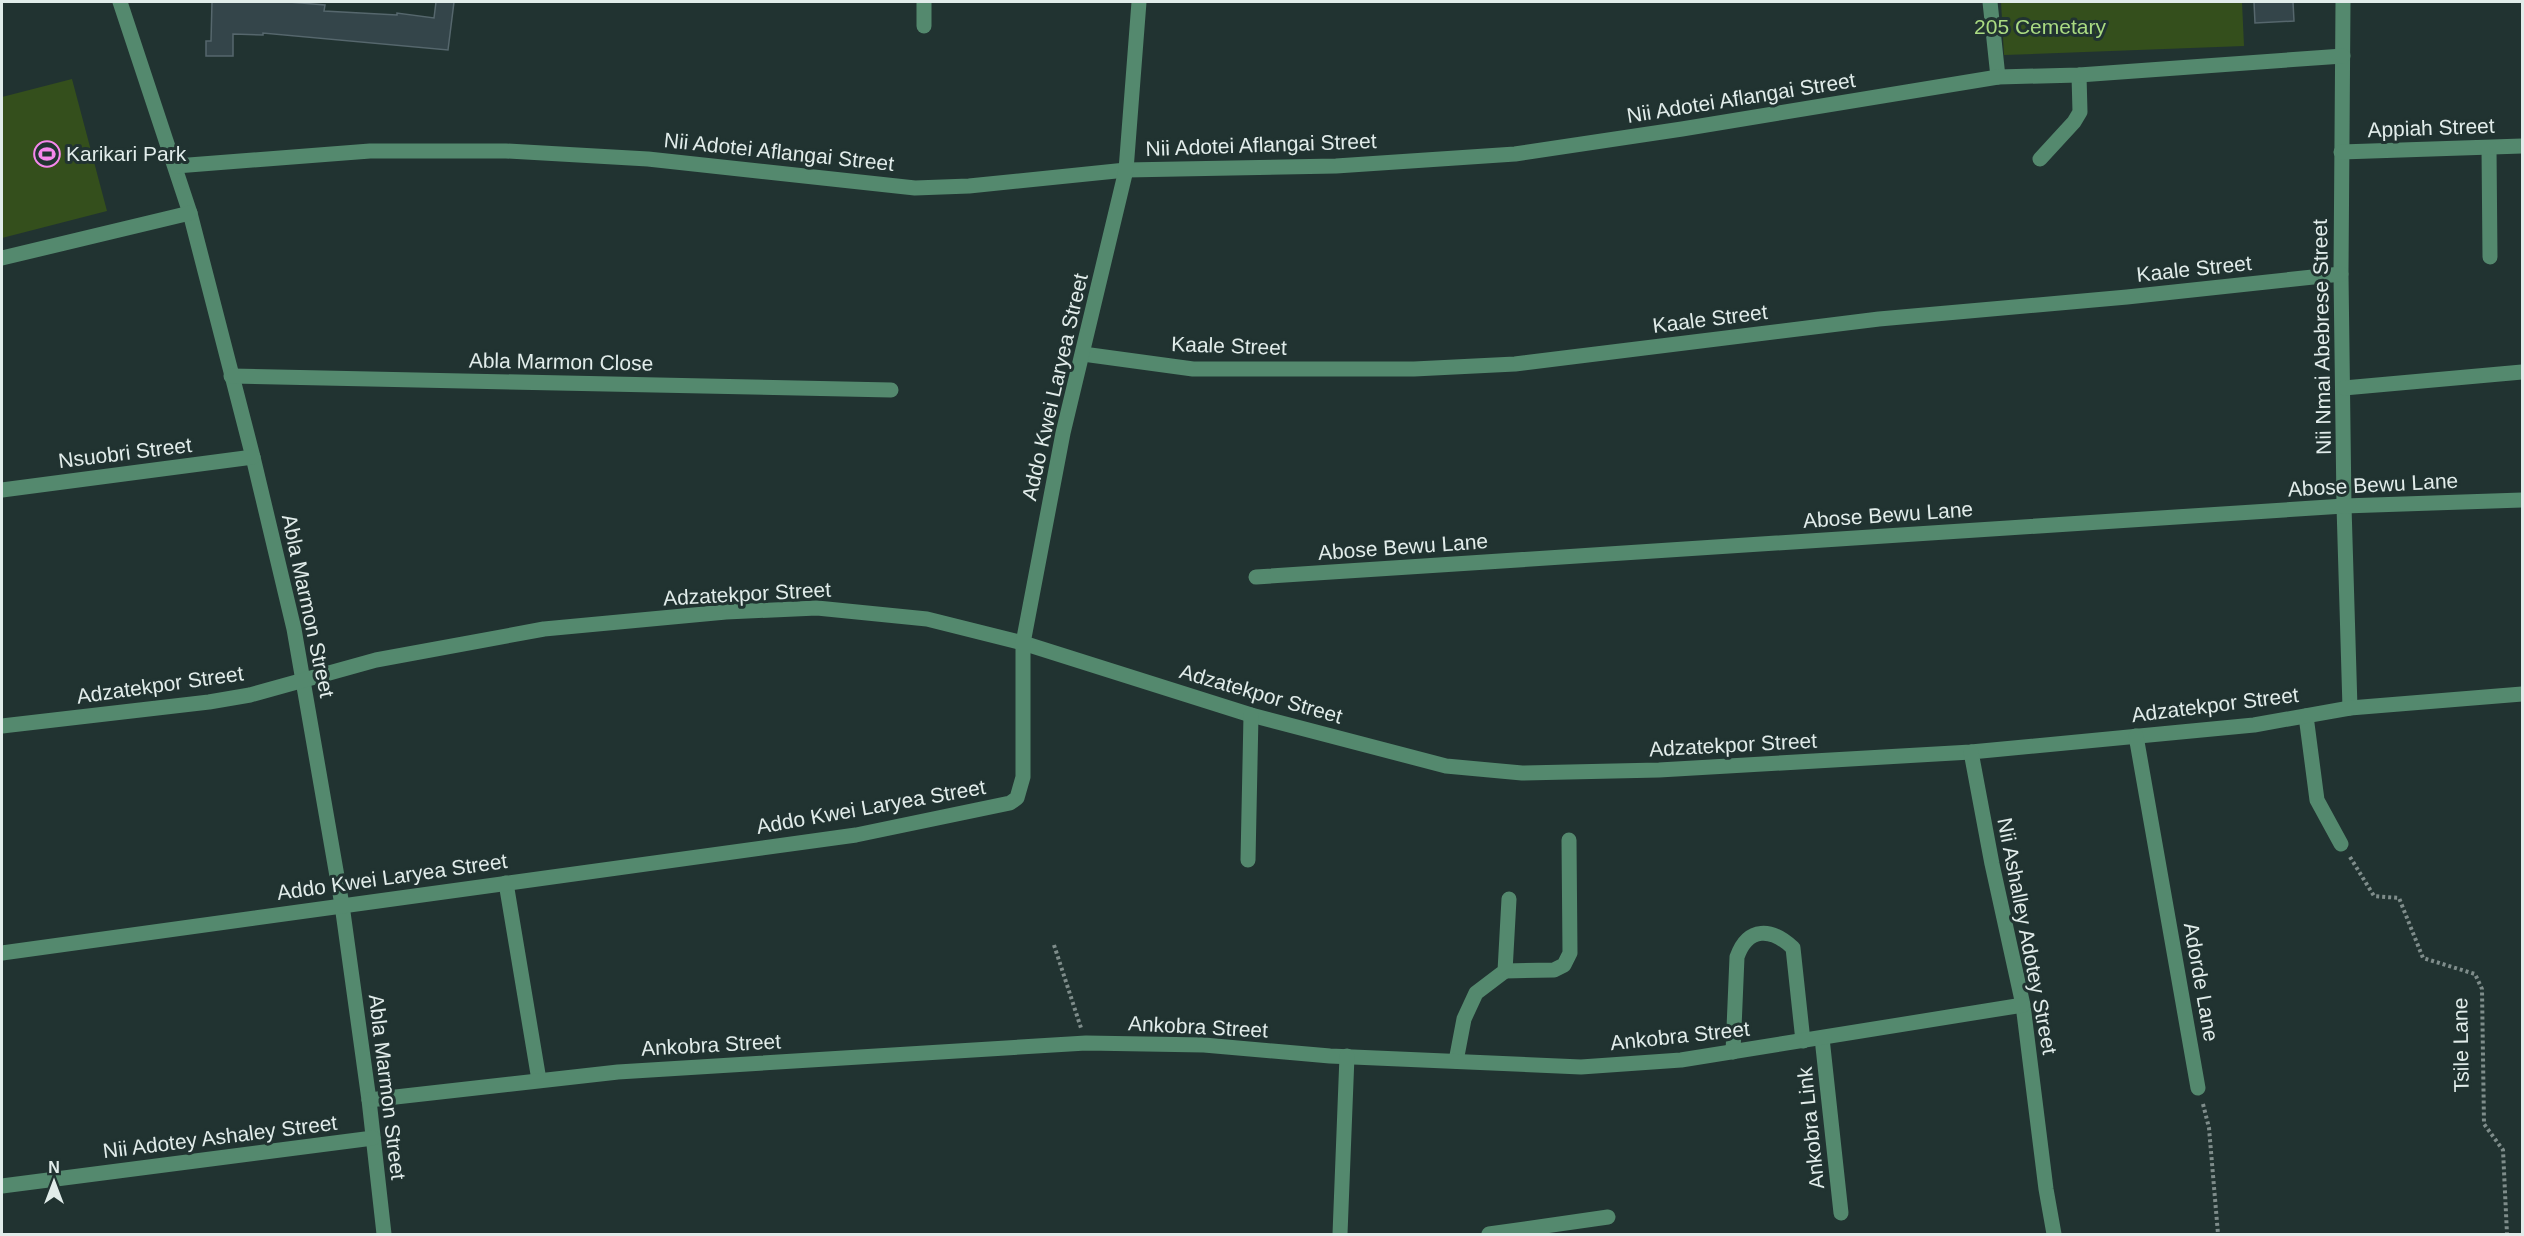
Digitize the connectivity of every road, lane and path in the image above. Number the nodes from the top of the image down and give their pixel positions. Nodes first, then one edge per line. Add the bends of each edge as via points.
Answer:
1 (120, 2) edge
2 (924, 2) edge
3 (1139, 2) edge
4 (1990, 2) edge
5 (2343, 2) edge
6 (924, 26) dead end
7 (2343, 56) junction
8 (2079, 75) junction
9 (1998, 77) junction
10 (2523, 146) edge
11 (2489, 148) junction
12 (2341, 152) junction
13 (2040, 159) dead end
14 (176, 166) junction
15 (1126, 170) junction
16 (190, 213) junction
17 (2490, 257) dead end
18 (2, 258) edge
19 (2341, 274) junction
20 (1083, 354) junction
21 (2523, 372) edge
22 (231, 376) junction
23 (2344, 388) junction
24 (891, 390) dead end
25 (253, 457) junction
26 (2, 490) edge
27 (2523, 500) edge
28 (2344, 506) junction
29 (1256, 577) dead end
30 (1023, 643) junction
31 (304, 678) junction
32 (2523, 694) edge
33 (2350, 708) junction
34 (1251, 716) junction
35 (2306, 716) junction
36 (2, 726) edge
37 (2136, 736) junction
38 (1971, 752) junction
39 (1569, 840) dead end
40 (2341, 844) joint
41 (1248, 860) dead end
42 (506, 883) junction
43 (1509, 899) dead end
44 (342, 905) junction
45 (1054, 945) dead end
46 (2, 953) edge
47 (1505, 971) junction
48 (2023, 1005) junction
49 (1822, 1038) junction
50 (1803, 1041) junction
51 (1086, 1043) junction
52 (1734, 1052) junction
53 (1347, 1056) junction
54 (1456, 1061) junction
55 (539, 1080) junction
56 (2198, 1088) joint
57 (369, 1100) junction
58 (373, 1138) junction
59 (2, 1186) edge
60 (1841, 1213) dead end
61 (1608, 1217) dead end
62 (384, 1234) edge
63 (1340, 1234) edge
64 (1489, 1234) edge
65 (2054, 1234) edge
66 (2218, 1234) edge
67 (2507, 1234) edge

1 - 14 street, Abla Marmon Street
2 - 6 street
3 - 15 street, Addo Kwei Laryea Street
4 - 9 street
5 - 7 street, Nii Nmai Abebrese Street
7 - 8 street, Nii Adotei Aflangai Street
7 - 12 street, Nii Nmai Abebrese Street
8 - 9 street, Nii Adotei Aflangai Street
8 - 13 street via 2080,112
9 - 15 street, Nii Adotei Aflangai Street via 1515,154 1336,166
10 - 11 street, Appiah Street
11 - 12 street, Appiah Street
11 - 17 street
12 - 19 street, Nii Nmai Abebrese Street
14 - 15 street, Nii Adotei Aflangai Street via 370,151 506,151 648,159 915,188
14 - 16 street, Abla Marmon Street
15 - 20 street, Addo Kwei Laryea Street
16 - 18 street
16 - 22 street, Abla Marmon Street
19 - 20 street, Kaale Street via 1879,319 1515,364 1414,369 1193,369
19 - 23 street, Nii Nmai Abebrese Street
20 - 30 street, Addo Kwei Laryea Street via 1063,433
21 - 23 street
22 - 24 street, Abla Marmon Close
22 - 25 street, Abla Marmon Street
23 - 28 street, Nii Nmai Abebrese Street
25 - 26 street, Nsuobri Street
25 - 31 street, Abla Marmon Street
27 - 28 street, Abose Bewu Lane
28 - 29 street, Abose Bewu Lane
28 - 33 street, Nii Nmai Abebrese Street
30 - 31 street, Adzatekpor Street via 927,619 817,608 726,612 544,629 376,660
30 - 34 street, Adzatekpor Street
30 - 42 street, Addo Kwei Laryea Street via 1023,777 1017,798 1010,803 856,835
31 - 36 street, Adzatekpor Street via 209,702
31 - 44 street, Abla Marmon Street
32 - 33 street, Adzatekpor Street
33 - 35 street, Adzatekpor Street
34 - 38 street, Adzatekpor Street via 1446,766 1522,773 1659,770
34 - 41 street
35 - 37 street, Adzatekpor Street
35 - 40 street via 2317,800
37 - 38 street, Adzatekpor Street
37 - 56 street, Adorde Lane
38 - 48 street, Nii Ashalley Adotey Street
39 - 47 street via 1570,953 1564,965 1554,970
40 - 67 path, Tsile Lane via 2374,896 2399,898 2423,958 2475,974 2482,989 2484,1124 2503,1150
42 - 44 street, Addo Kwei Laryea Street
42 - 55 street
43 - 47 street
44 - 46 street, Addo Kwei Laryea Street
44 - 57 street, Abla Marmon Street
45 - 51 path
47 - 54 street via 1476,993 1464,1019
48 - 49 street, Ankobra Street
48 - 65 street, Nii Ashalley Adotey Street
49 - 50 street, Ankobra Street
49 - 60 street, Ankobra Link
50 - 52 street, Ankobra Street
50 - 52 street via 1793,948 1780,936 1765,933 1750,936 1737,957
51 - 53 street, Ankobra Street via 1204,1045
51 - 55 street, Ankobra Street
52 - 54 street, Ankobra Street via 1581,1067
53 - 54 street, Ankobra Street
53 - 63 street
55 - 57 street, Ankobra Street
56 - 66 path via 2209,1128
57 - 58 street, Abla Marmon Street
58 - 59 street, Nii Adotey Ashaley Street
58 - 62 street, Abla Marmon Street
61 - 64 street

